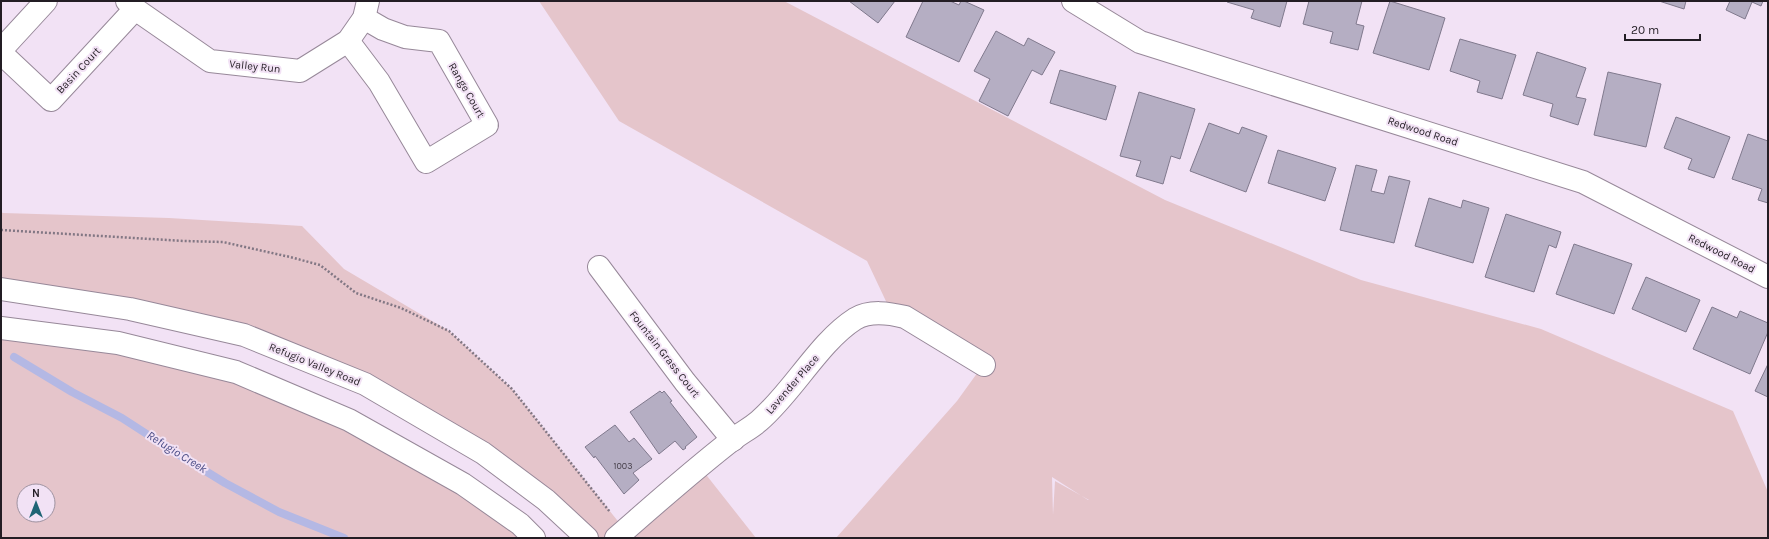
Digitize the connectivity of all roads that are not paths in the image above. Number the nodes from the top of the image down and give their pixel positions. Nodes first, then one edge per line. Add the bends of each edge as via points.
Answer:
1 (46, 1) edge
2 (1072, 1) edge
3 (131, 5) edge
4 (366, 9) edge
5 (348, 41) junction
6 (1, 52) edge
7 (600, 267) dead end
8 (1768, 277) edge
9 (1, 289) edge
10 (1, 328) edge
11 (984, 365) dead end
12 (733, 440) junction
13 (620, 534) edge
14 (534, 538) edge
15 (587, 538) edge

1 - 6 street, Basin Court
2 - 8 street, Redwood Road via 1140,42 1583,182
3 - 5 street, Valley Run via 210,61 300,71
3 - 6 street, Basin Court via 51,100
4 - 5 street, Valley Run
4 - 5 street, Range Court via 383,29 405,37 439,41 487,125 426,162 379,82
7 - 12 street, Fountain Grass Court via 685,382
9 - 15 street, Refugio Valley Road via 130,309 244,335 365,384 483,453 546,500
10 - 14 street via 118,343 236,372 362,427 463,484 520,524
11 - 12 street, Lavender Place via 905,317 867,314 857,318 835,335 759,421
12 - 13 street, Lavender Place

